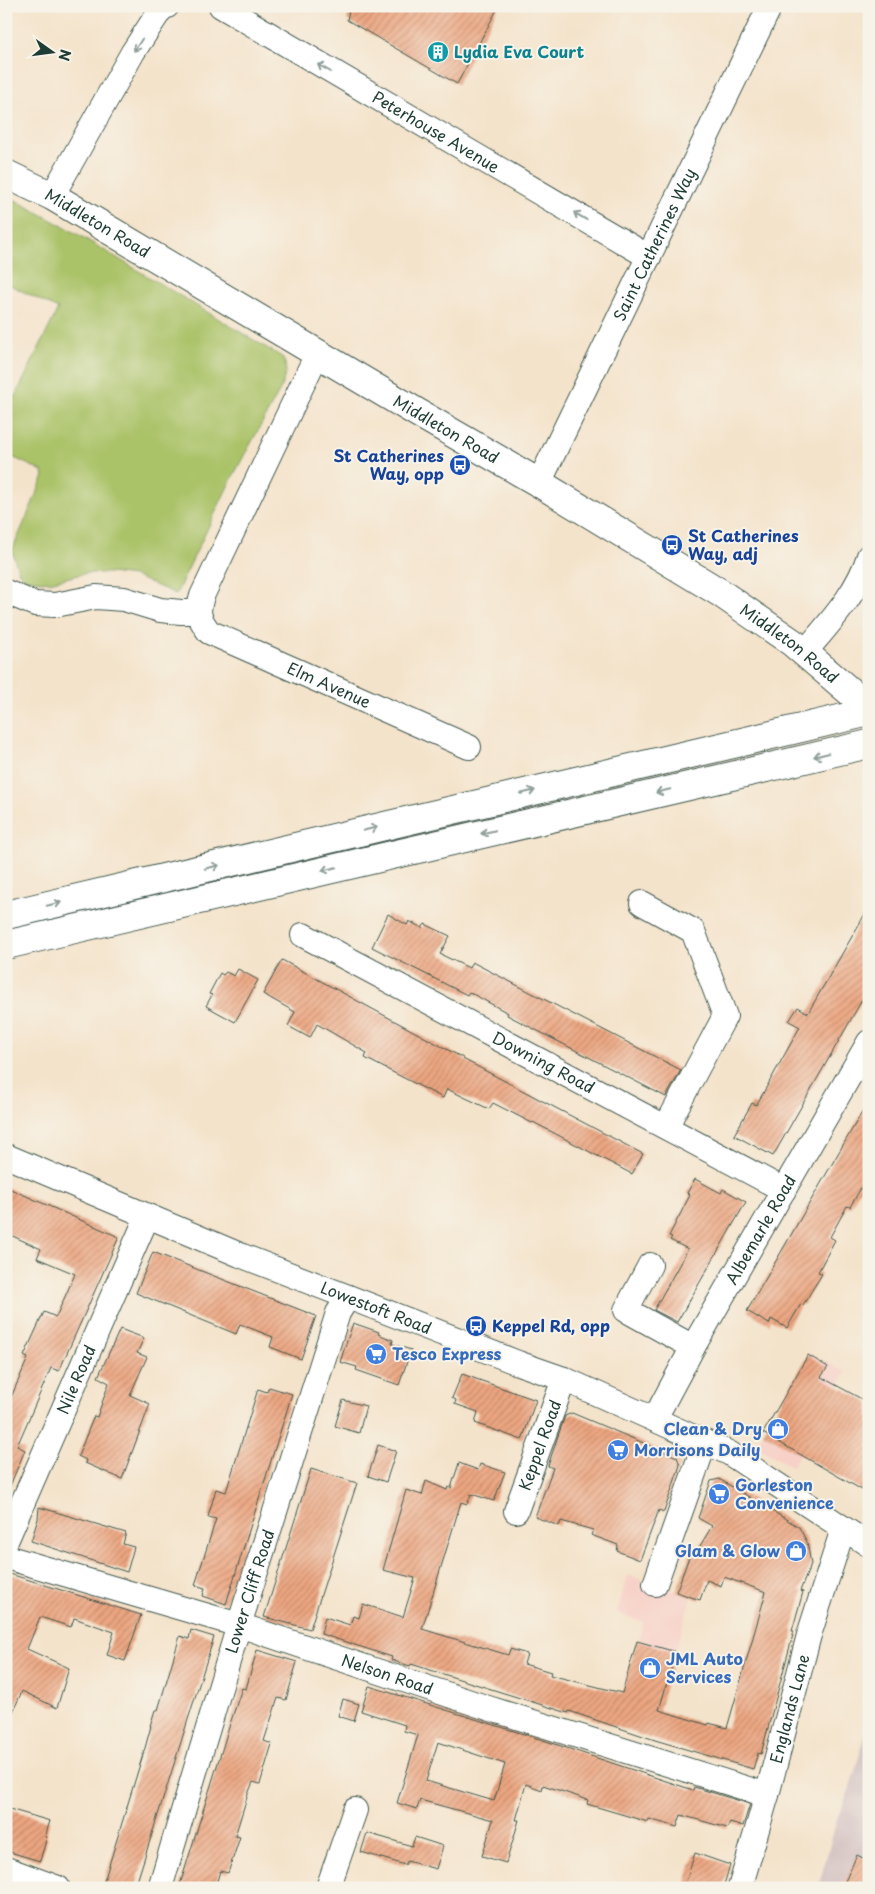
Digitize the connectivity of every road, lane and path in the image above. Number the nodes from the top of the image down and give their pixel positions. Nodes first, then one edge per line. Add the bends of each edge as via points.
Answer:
1 (167, 6) edge
2 (221, 6) edge
3 (770, 6) edge
4 (6, 174) edge
5 (52, 196) junction
6 (649, 258) junction
7 (317, 354) junction
8 (540, 483) junction
9 (869, 556) edge
10 (6, 592) edge
11 (198, 612) junction
12 (805, 652) junction
13 (869, 708) edge
14 (869, 712) edge
15 (869, 744) edge
16 (469, 747) dead end
17 (642, 903) dead end
18 (6, 915) edge
19 (303, 934) dead end
20 (6, 945) edge
21 (869, 1042) edge
22 (666, 1127) junction
23 (6, 1156) edge
24 (784, 1190) junction
25 (147, 1217) junction
26 (650, 1265) dead end
27 (348, 1297) junction
28 (693, 1347) junction
29 (564, 1380) junction
30 (655, 1418) junction
31 (705, 1442) junction
32 (516, 1511) dead end
33 (844, 1530) junction
34 (6, 1541) edge
35 (869, 1544) edge
36 (6, 1557) edge
37 (655, 1584) dead end
38 (239, 1625) junction
39 (767, 1795) junction
40 (355, 1810) dead end
41 (6, 1869) edge
42 (58, 1888) edge
43 (160, 1888) edge
44 (328, 1888) edge
45 (740, 1888) edge

1 -> 5 street via 161,9 133,52
6 -> 2 street, Peterhouse Avenue
3 - 6 street, Saint Catherines Way
4 - 5 main road, Middleton Road
5 - 7 main road, Middleton Road
6 - 8 street, Saint Catherines Way
7 - 8 main road, Middleton Road
7 - 11 street via 202,596
8 - 12 main road, Middleton Road via 719,592
9 - 12 street via 851,597
10 - 11 street via 35,604 55,605 96,597 124,599 160,610
11 - 16 street, Elm Avenue via 209,632
12 - 13 main road, Middleton Road
18 -> 14 main road
15 -> 20 main road
17 - 22 street via 693,931 725,1016
19 - 22 street, Downing Road
21 - 24 street, Albemarle Road
22 - 24 street, Downing Road
23 - 25 street, Lowestoft Road
24 - 28 street, Albemarle Road
25 - 27 street, Lowestoft Road
25 - 34 street, Nile Road
26 - 28 street via 626,1310
27 - 29 street, Lowestoft Road
27 - 38 street, Lower Cliff Road via 338,1313
28 - 30 street, Albemarle Road
29 - 30 street, Lowestoft Road
29 - 32 street, Keppel Road
30 - 31 street, Lowestoft Road
31 - 33 street, Lowestoft Road via 729,1453
31 - 37 street
33 - 35 street, Lowestoft Road
33 - 39 street, Englands Lane via 809,1635
36 - 38 street, Nelson Road
38 - 39 street, Nelson Road via 488,1708
38 - 43 street, Lower Cliff Road
39 - 45 street, Englands Lane
40 - 44 street
41 - 42 street

